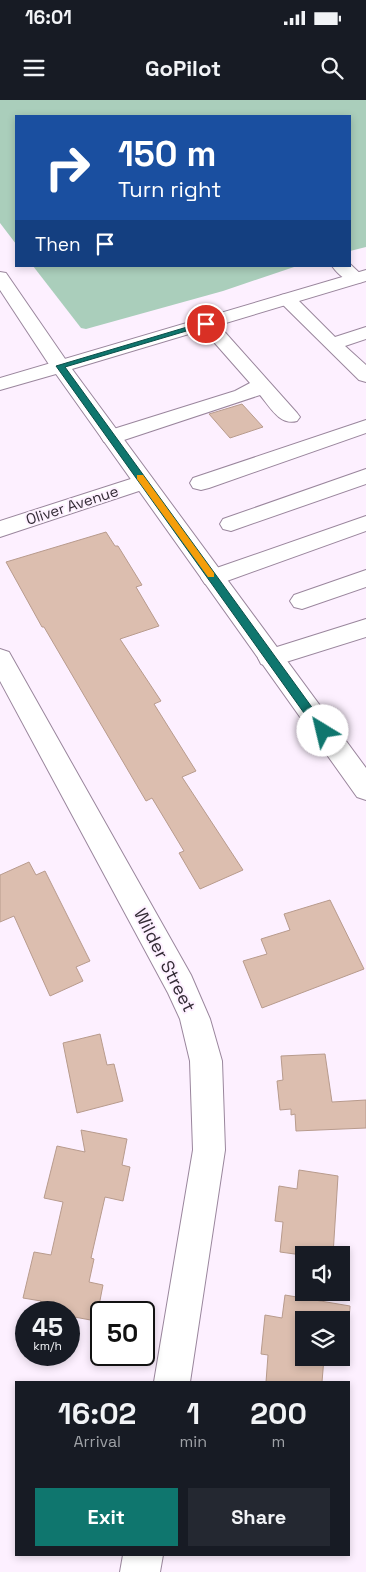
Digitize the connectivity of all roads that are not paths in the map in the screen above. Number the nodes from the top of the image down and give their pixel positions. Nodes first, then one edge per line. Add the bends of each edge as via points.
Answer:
1 (344, 267) edge
2 (0, 276) edge
3 (361, 277) edge
4 (287, 299) junction
5 (206, 324) junction
6 (366, 333) edge
7 (332, 344) junction
8 (60, 366) junction
9 (366, 376) edge
10 (261, 383) junction
11 (0, 384) edge
12 (290, 417) dead end
13 (366, 426) edge
14 (111, 437) junction
15 (366, 476) edge
16 (144, 482) junction
17 (201, 483) dead end
18 (366, 523) edge
19 (231, 524) dead end
20 (0, 529) edge
21 (213, 578) junction
22 (366, 578) edge
23 (302, 601) dead end
24 (363, 634) edge
25 (0, 658) edge
26 (270, 658) junction
27 (366, 789) edge
28 (172, 1381) edge
29 (143, 1556) edge
30 (140, 1572) edge

1 - 3 main road
2 - 8 main road
3 - 4 main road
4 - 5 main road
4 - 7 main road
5 - 8 main road
5 - 10 main road
6 - 7 main road
7 - 9 main road
8 - 11 main road
8 - 14 main road
10 - 12 main road
10 - 14 main road via 242,395
13 - 17 main road
14 - 16 main road
15 - 19 main road
16 - 20 main road, Oliver Avenue
16 - 21 main road
18 - 21 main road
21 - 26 main road
22 - 23 main road
24 - 26 main road
25 - 28 main road, Wilder Street via 180,985 195,1020 206,1061 208,1150
26 - 27 main road
29 - 30 main road

